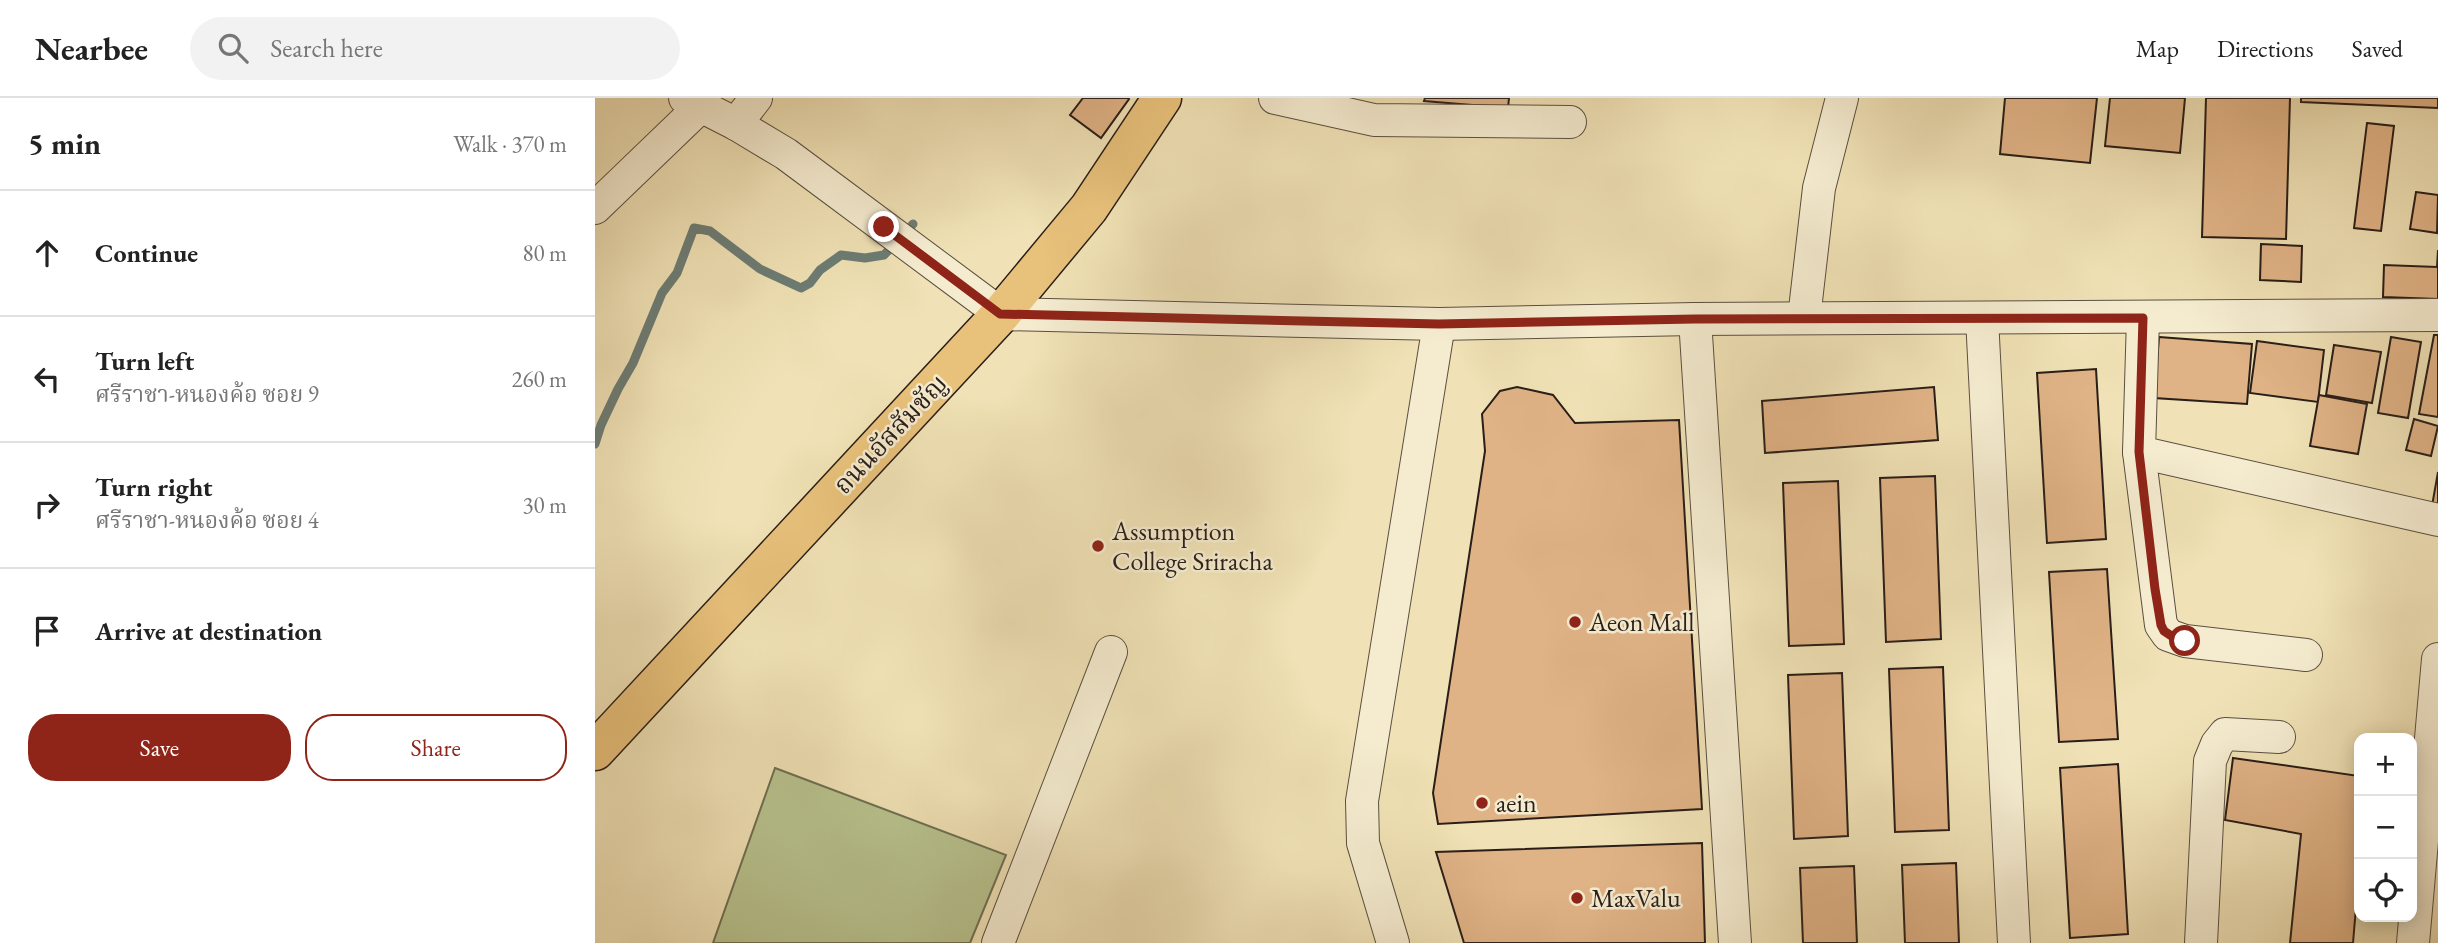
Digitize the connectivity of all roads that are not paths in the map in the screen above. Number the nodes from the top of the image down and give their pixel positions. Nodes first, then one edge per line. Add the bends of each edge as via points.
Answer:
1 (756, 98) edge
2 (1162, 98) edge
3 (1275, 98) edge
4 (1842, 98) edge
5 (693, 103) edge
6 (1570, 122) dead end
7 (736, 124) junction
8 (595, 208) edge
9 (1000, 314) junction
10 (2438, 315) edge
11 (1804, 318) junction
12 (1982, 318) junction
13 (2143, 318) junction
14 (1695, 319) junction
15 (1439, 324) junction
16 (2139, 452) junction
17 (2438, 520) edge
18 (1111, 652) dead end
19 (2306, 654) dead end
20 (2438, 659) edge
21 (2279, 737) dead end
22 (595, 751) edge
23 (998, 943) edge
24 (1393, 943) edge
25 (1735, 943) edge
26 (2014, 943) edge
27 (2201, 943) edge
28 (2413, 943) edge

1 - 7 street
2 - 9 main road, ถนนอัสสัมชัญ via 1089,208
3 - 6 street via 1374,120
4 - 11 street via 1819,188
5 - 7 street
5 - 8 street
7 - 9 street via 786,154
9 - 15 street
9 - 22 main road, ถนนอัสสัมชัญ
10 - 13 street
11 - 12 street
11 - 14 street
12 - 13 street
12 - 26 street
13 - 16 street
14 - 15 street
14 - 25 street
15 - 24 street via 1362,802 1363,842
16 - 17 street
16 - 19 street via 2164,631 2185,641
18 - 23 street
20 - 28 street
21 - 27 street via 2225,734 2210,761

